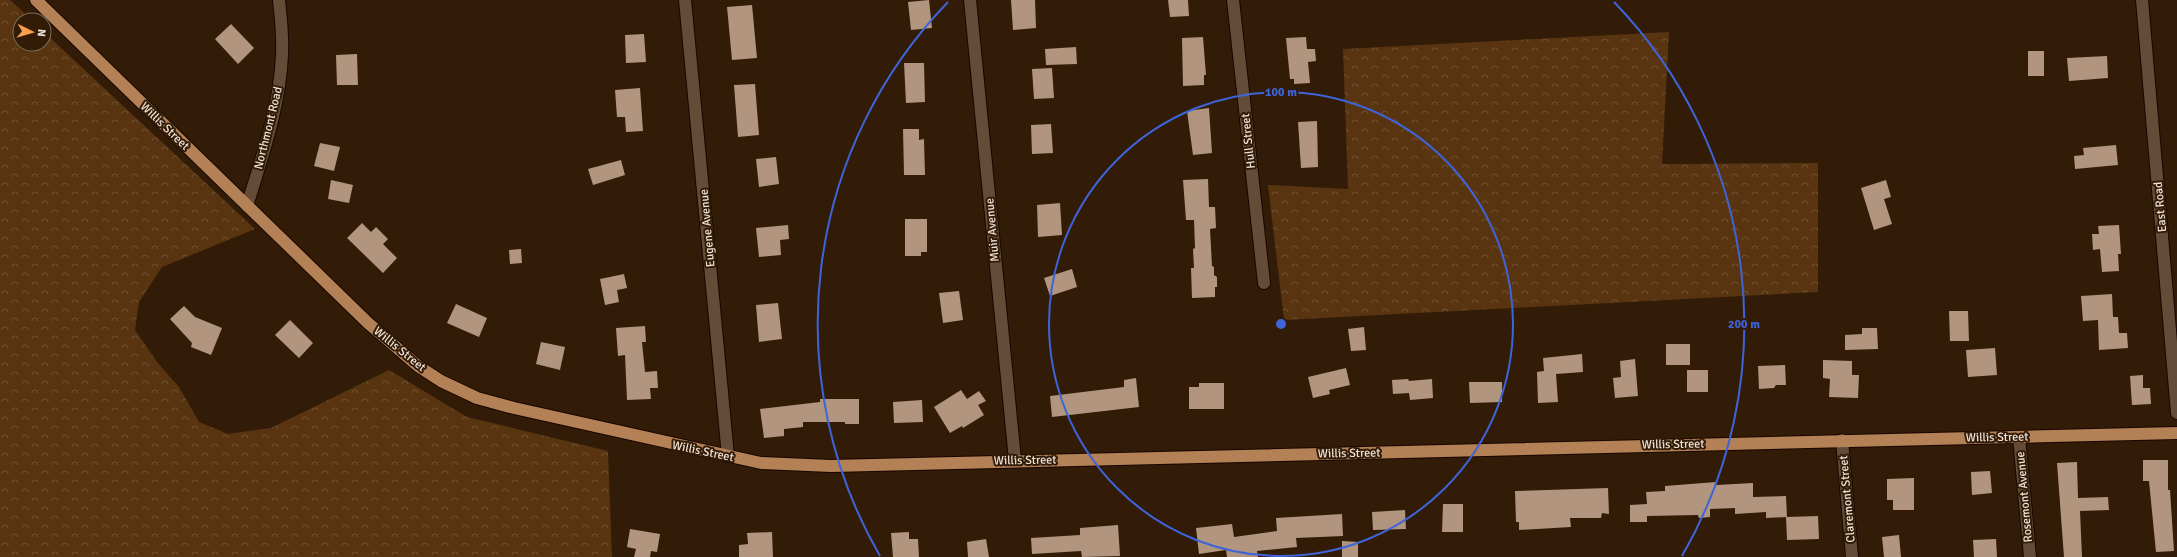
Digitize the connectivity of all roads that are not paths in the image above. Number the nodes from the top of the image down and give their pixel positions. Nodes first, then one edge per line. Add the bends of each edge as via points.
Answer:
1 (36, 0) edge
2 (279, 0) edge
3 (686, 0) edge
4 (970, 0) edge
5 (1233, 0) edge
6 (2142, 0) edge
7 (248, 206) junction
8 (1264, 283) dead end
9 (2177, 413) edge
10 (2177, 433) edge
11 (2019, 437) junction
12 (1842, 440) junction
13 (728, 456) junction
14 (1014, 460) junction
15 (1852, 557) edge
16 (2030, 557) edge

1 - 7 main road, Willis Street
2 - 7 street, Northmont Road via 282,54 279,85 273,119
3 - 13 street, Eugene Avenue
4 - 14 street, Muir Avenue
5 - 8 street, Hull Street
6 - 9 street, East Road
7 - 13 main road, Willis Street via 401,354 458,390 514,408
10 - 11 main road, Willis Street
11 - 12 main road, Willis Street
11 - 16 street, Rosemont Avenue
12 - 14 main road, Willis Street
12 - 15 street, Claremont Street
13 - 14 main road, Willis Street via 761,463 800,465

